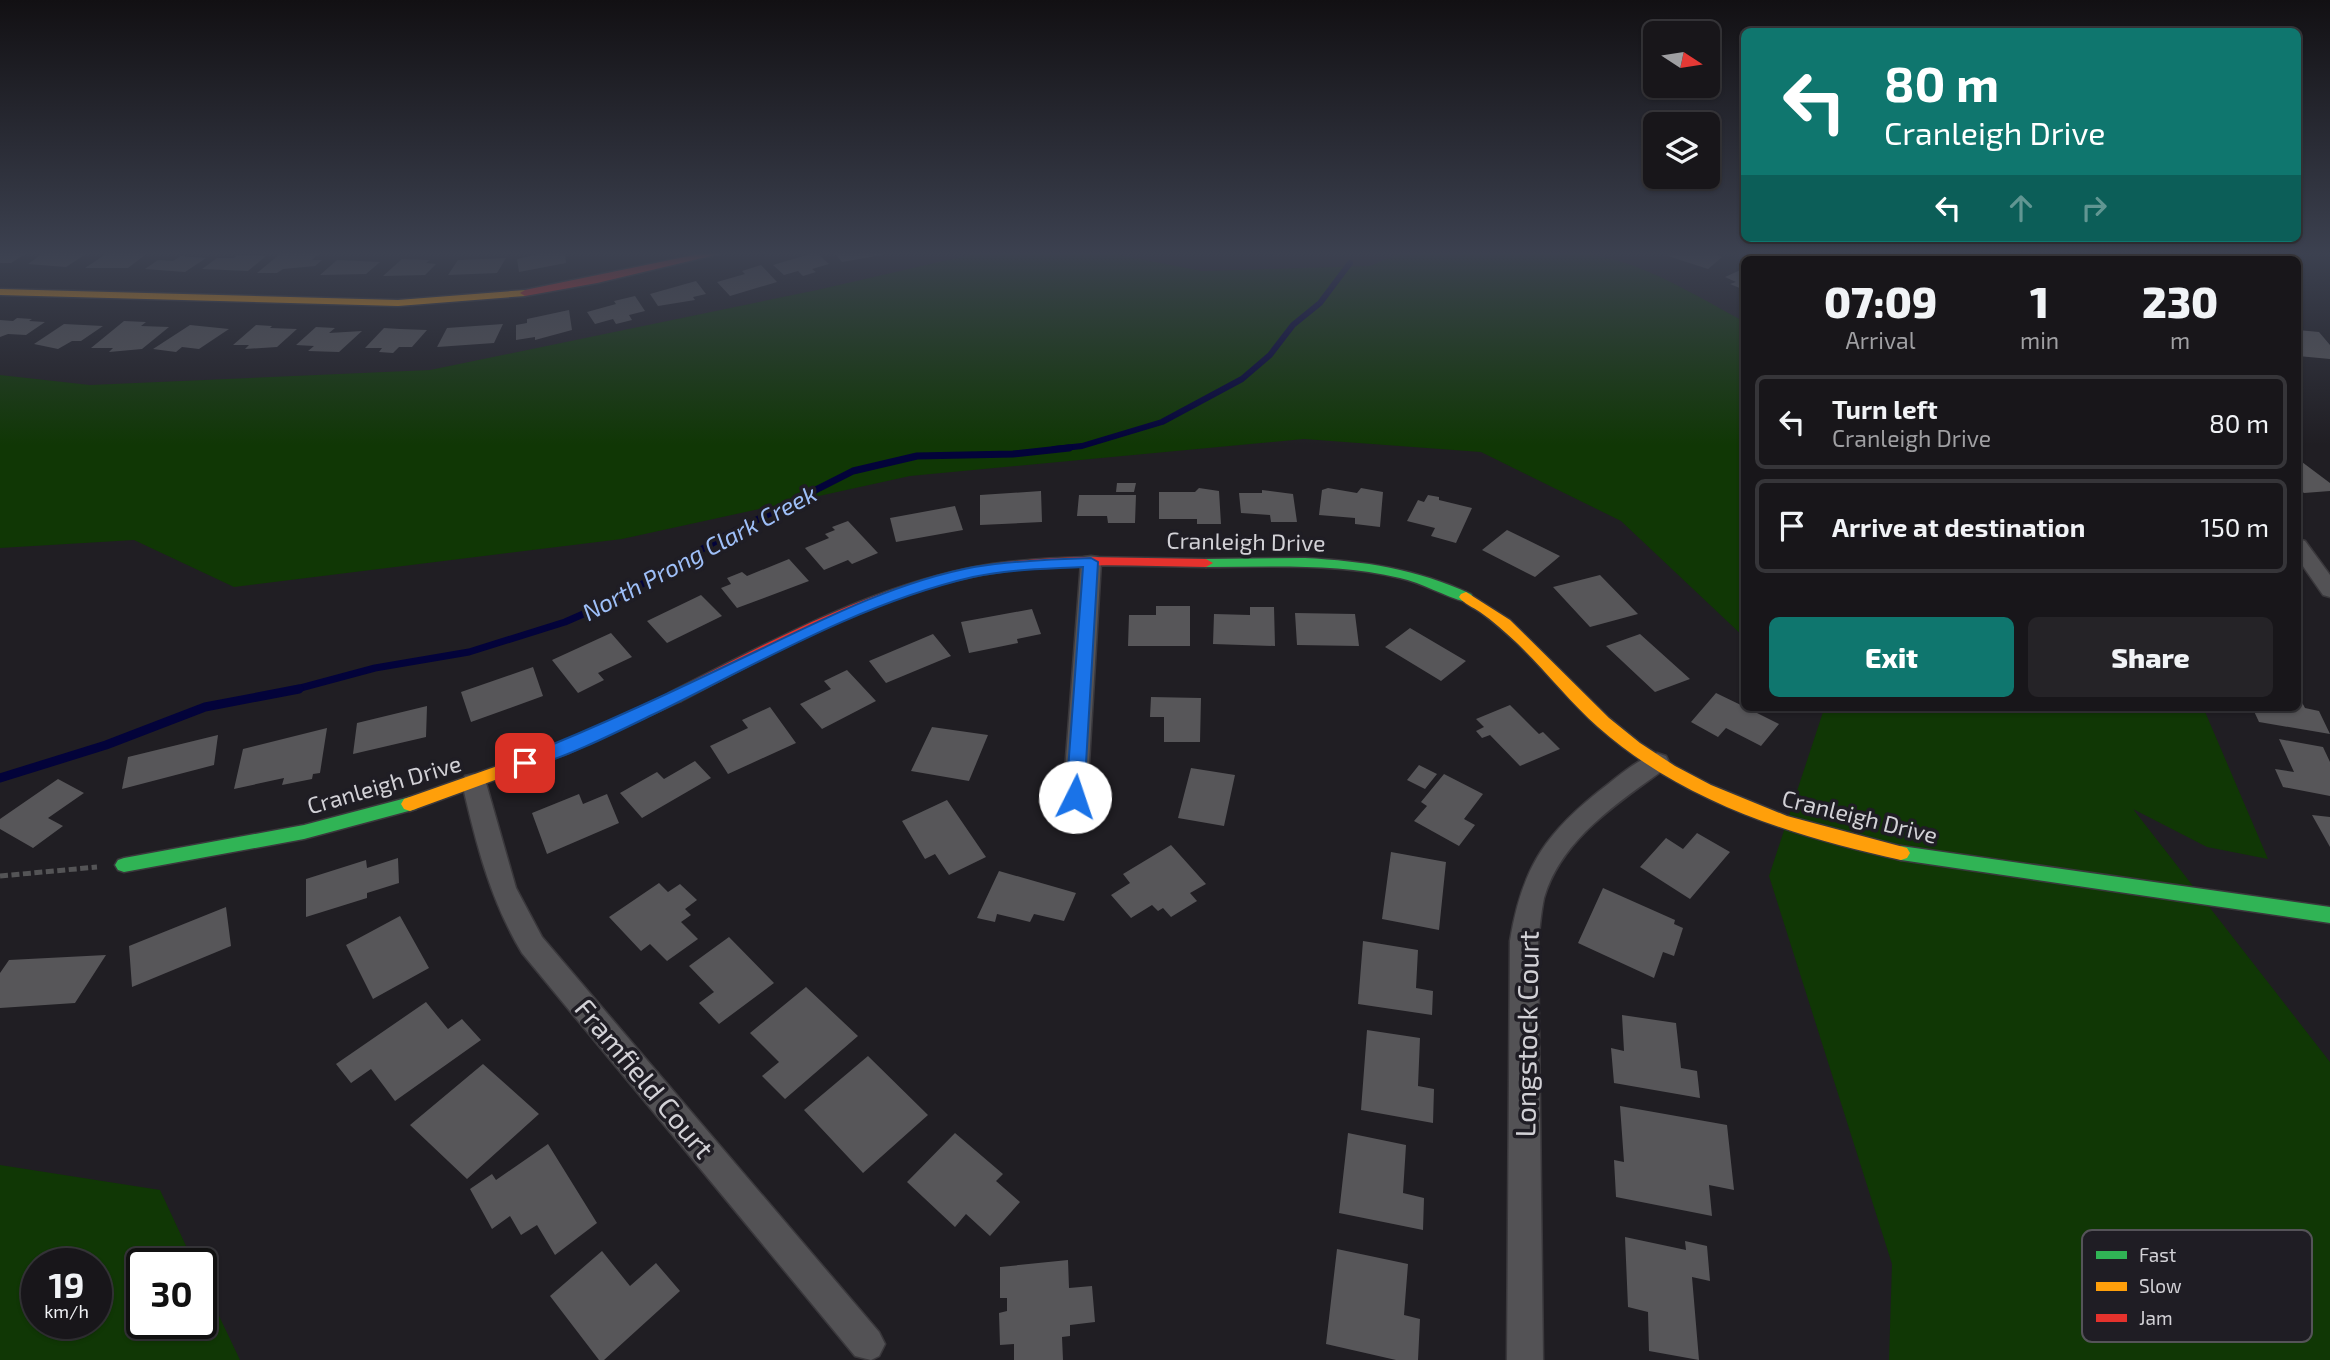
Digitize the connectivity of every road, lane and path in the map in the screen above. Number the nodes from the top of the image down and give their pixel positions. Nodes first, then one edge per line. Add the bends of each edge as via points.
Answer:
1 (2301, 549) edge
2 (1091, 562) junction
3 (2330, 590) edge
4 (1657, 762) junction
5 (474, 783) junction
6 (1075, 797) dead end
7 (124, 864) joint
8 (0, 876) edge
9 (2330, 915) edge
10 (867, 1344) dead end
11 (1525, 1360) edge

1 - 3 street
2 - 4 street, Cranleigh Drive via 1360,566 1439,584 1510,626 1586,707
2 - 5 street, Cranleigh Drive via 973,572 909,591 831,621 603,732
2 - 6 street
4 - 9 street, Cranleigh Drive via 1770,818 1896,854
4 - 11 street, Longstock Court via 1618,789 1557,846 1531,897 1524,941
5 - 7 street, Cranleigh Drive via 379,813 242,845
5 - 10 street, Framfield Court via 517,924
7 - 8 path

